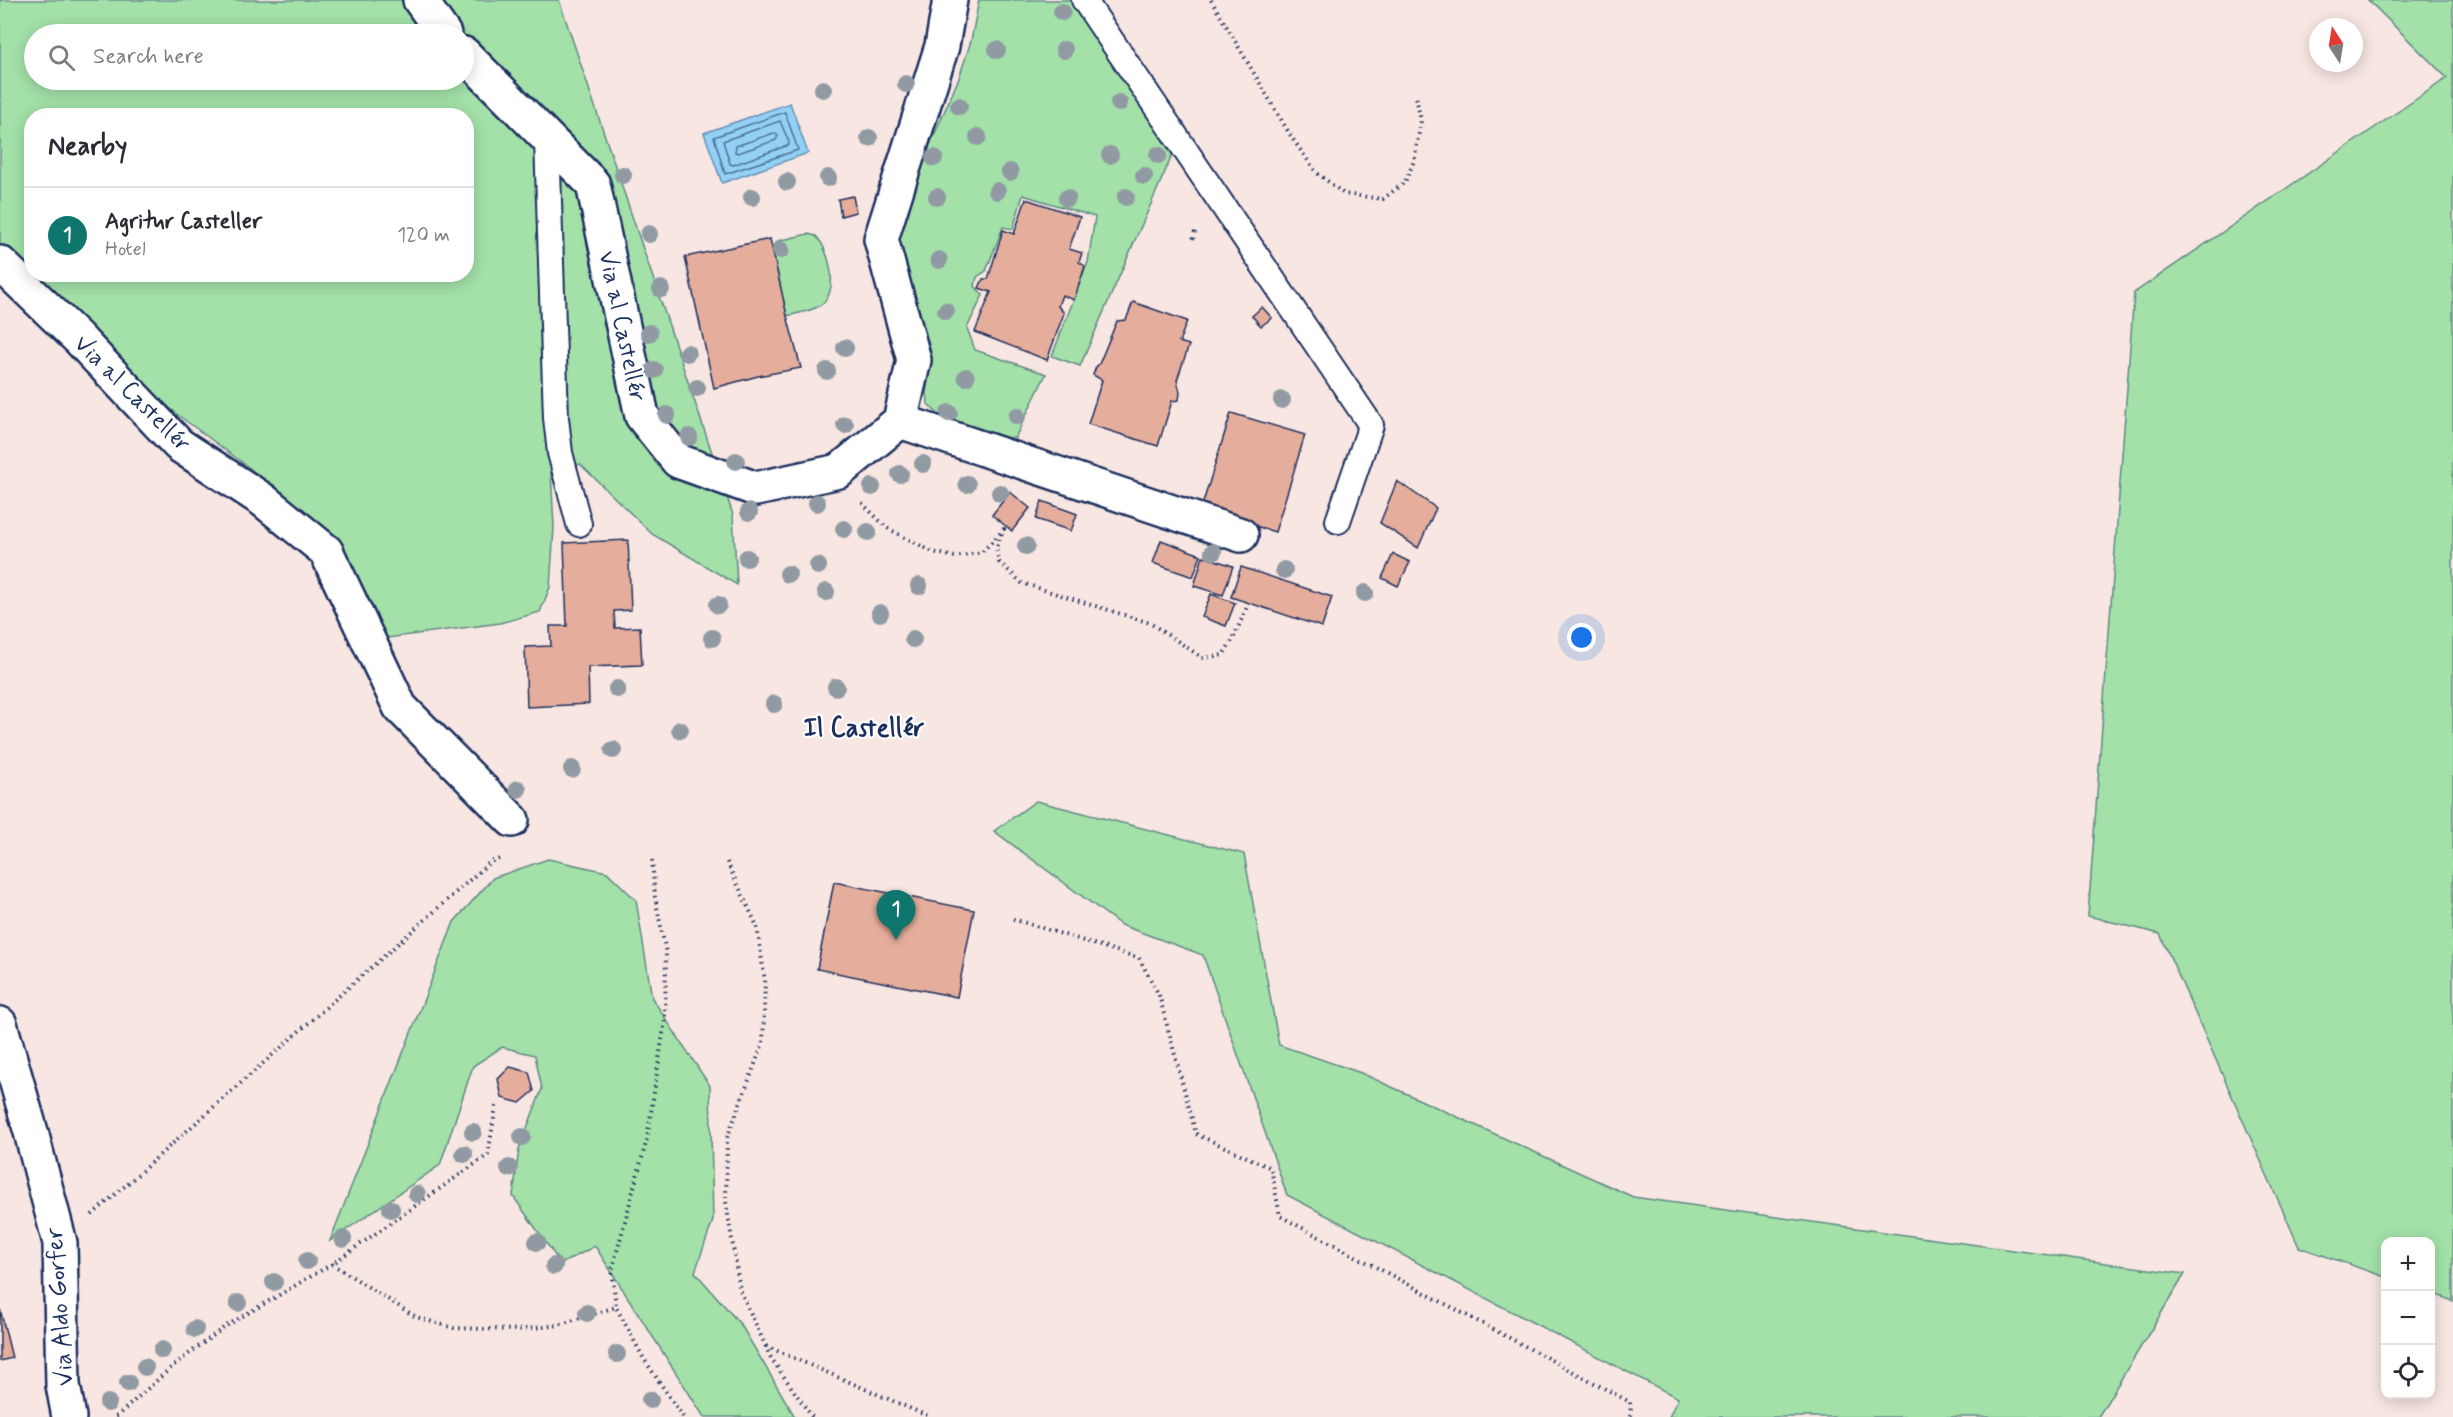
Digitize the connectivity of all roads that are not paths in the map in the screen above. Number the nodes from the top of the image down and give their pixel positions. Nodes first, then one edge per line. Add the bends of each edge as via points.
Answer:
1 (420, 0) edge
2 (950, 0) edge
3 (1084, 0) edge
4 (437, 24) edge
5 (474, 64) edge
6 (547, 139) junction
7 (0, 263) edge
8 (900, 421) junction
9 (1338, 520) dead end
10 (579, 524) dead end
11 (1241, 535) dead end
12 (512, 820) dead end
13 (0, 1024) edge
14 (69, 1417) edge

1 - 4 street
2 - 8 street via 942,46 881,239 914,360
3 - 9 lane via 1371,425
5 - 6 street, Via al Castellér
6 - 8 street, Via al Castellér via 593,184 642,416 678,461 756,489 839,471
6 - 10 lane via 556,418 560,453
7 - 12 street, Via al Castellér via 180,445 263,500 326,551 400,707
8 - 11 street
13 - 14 street, Via Aldo Gorfer via 60,1243 63,1385

